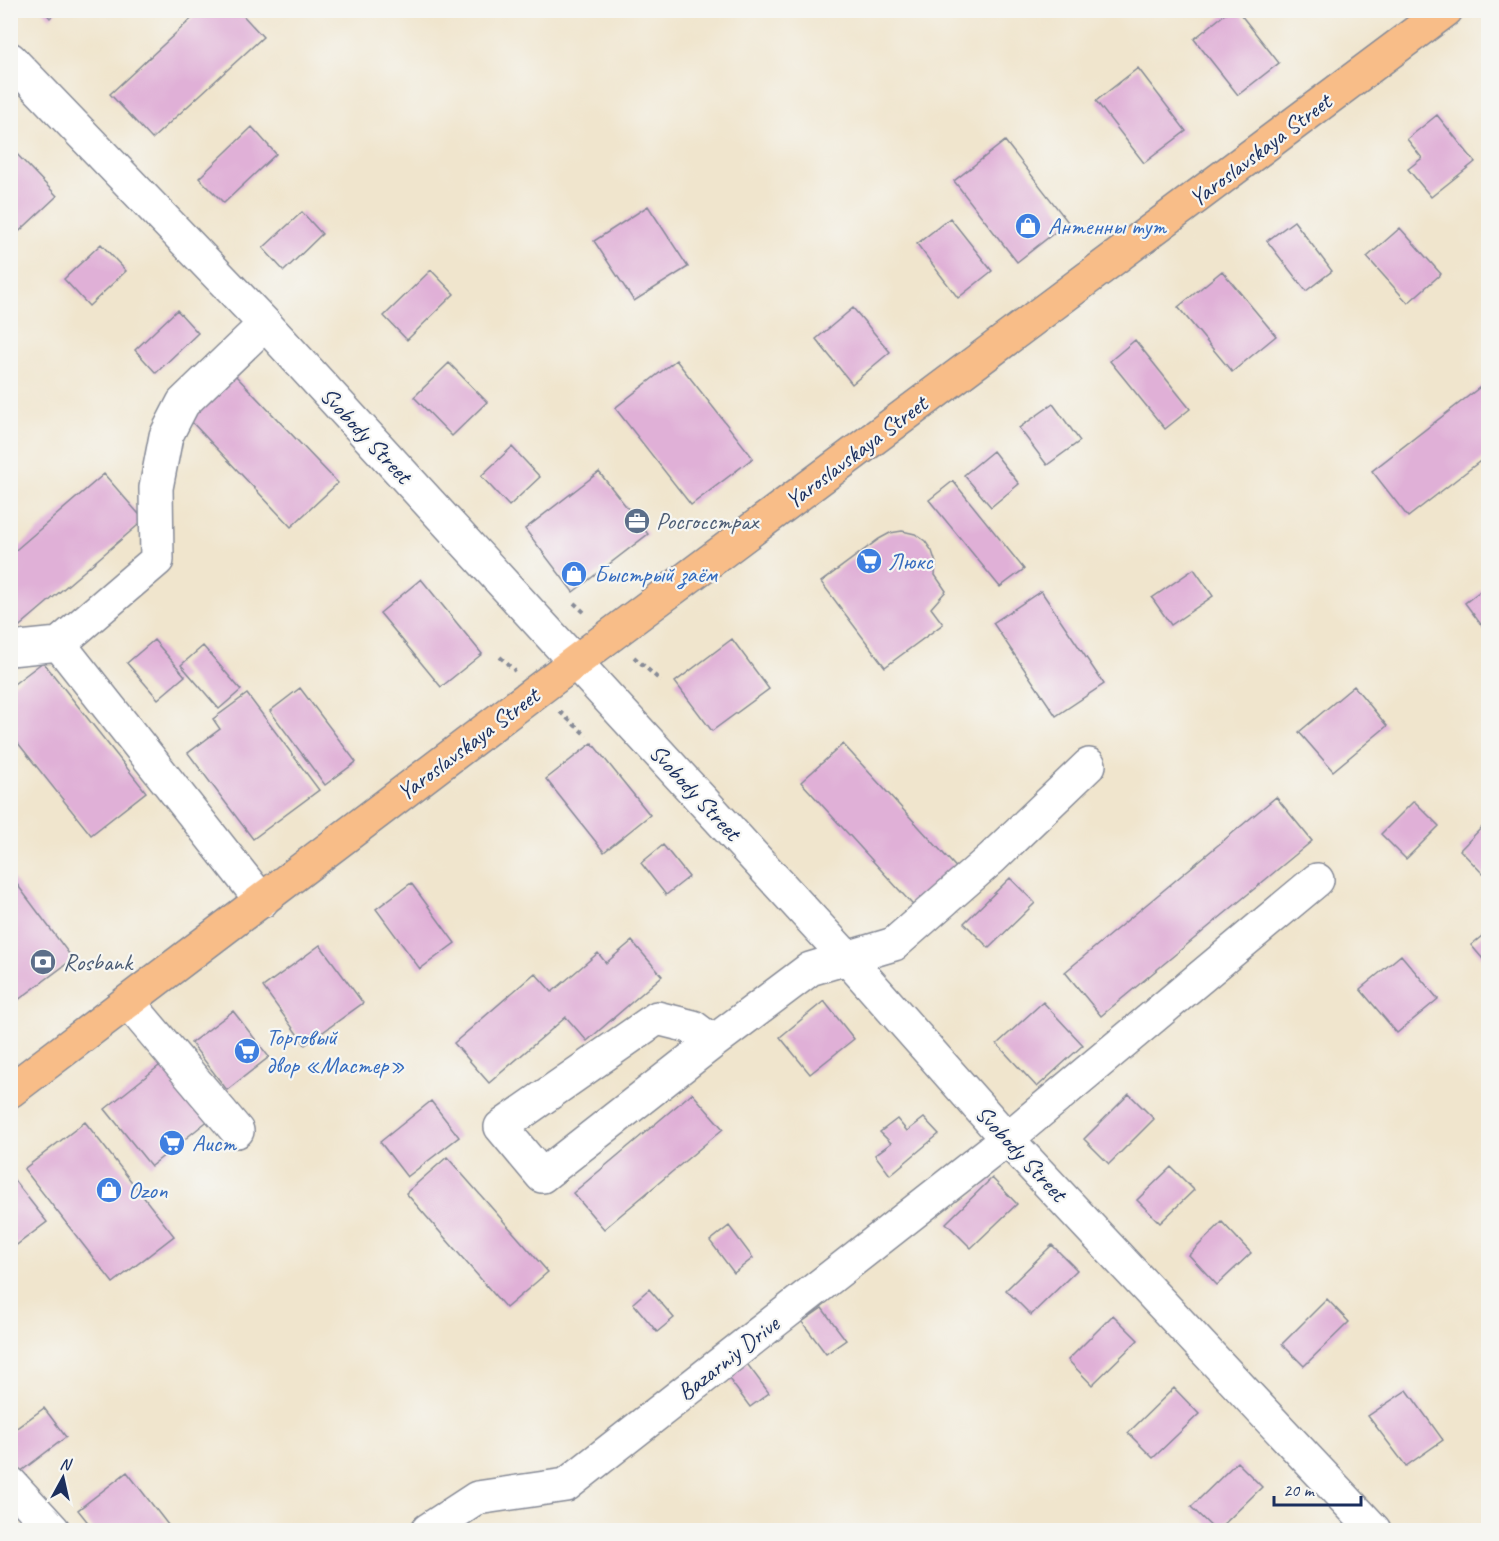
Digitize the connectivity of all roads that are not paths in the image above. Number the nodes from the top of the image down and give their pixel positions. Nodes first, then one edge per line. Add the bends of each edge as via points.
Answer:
1 (1446, 10) edge
2 (10, 59) edge
3 (265, 324) junction
4 (59, 644) junction
5 (10, 650) edge
6 (575, 662) junction
7 (1089, 765) dead end
8 (1317, 880) dead end
9 (262, 901) junction
10 (847, 958) junction
11 (128, 1002) junction
12 (713, 1042) junction
13 (10, 1091) edge
14 (237, 1131) dead end
15 (1007, 1139) junction
16 (10, 1483) edge
17 (53, 1530) edge
18 (428, 1530) edge
19 (1374, 1530) edge

1 - 6 main road, Yaroslavskaya Street
2 - 3 street, Svobody Street
3 - 4 street via 183,403 165,436 156,488 157,560
3 - 6 street, Svobody Street
4 - 5 street
4 - 9 street
6 - 9 main road, Yaroslavskaya Street
6 - 10 street, Svobody Street
7 - 10 street via 894,944
8 - 15 street, Bazarniy Drive
9 - 11 main road, Yaroslavskaya Street
10 - 12 street via 810,969
10 - 15 street, Svobody Street
11 - 13 main road, Yaroslavskaya Street
11 - 14 street
12 - 12 street via 693,1027 657,1018 501,1127 542,1176
15 - 18 street, Bazarniy Drive via 566,1485 477,1498
15 - 19 street, Svobody Street
16 - 17 street

